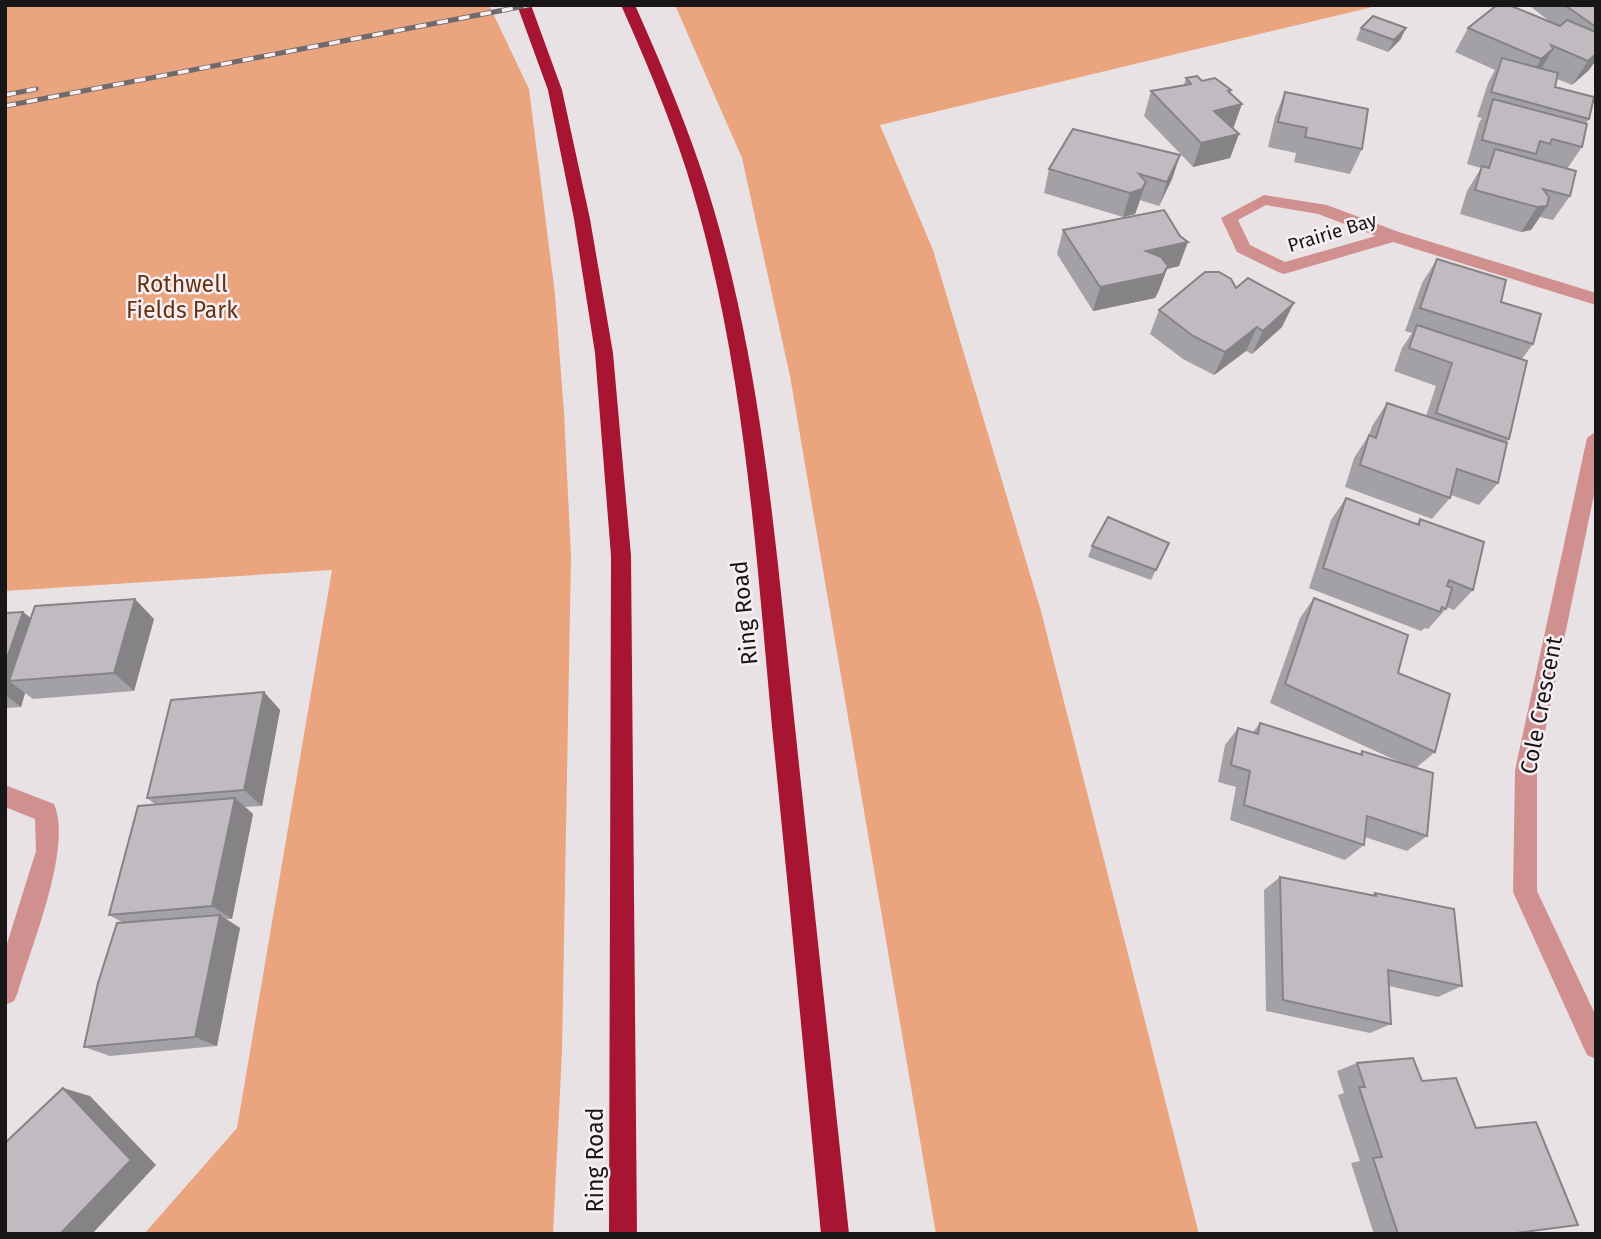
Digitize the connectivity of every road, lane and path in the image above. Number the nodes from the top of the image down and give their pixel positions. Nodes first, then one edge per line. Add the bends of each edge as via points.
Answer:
1 (524, 5) edge
2 (628, 5) edge
3 (1393, 236) junction
4 (1596, 299) edge
5 (1596, 438) edge
6 (5, 796) edge
7 (5, 992) edge
8 (1596, 1046) edge
9 (623, 1234) edge
10 (835, 1234) edge

1 - 9 highway, Ring Road via 555,90 582,219 604,353 621,556
2 - 10 highway, Ring Road via 659,66 704,197 737,349 764,533
3 - 3 street, Prairie Bay via 1321,209 1264,200 1229,218 1243,248 1284,268
3 - 4 street, Prairie Bay
5 - 8 street, Cole Crescent via 1525,770 1525,892
6 - 7 street via 46,812 48,851

